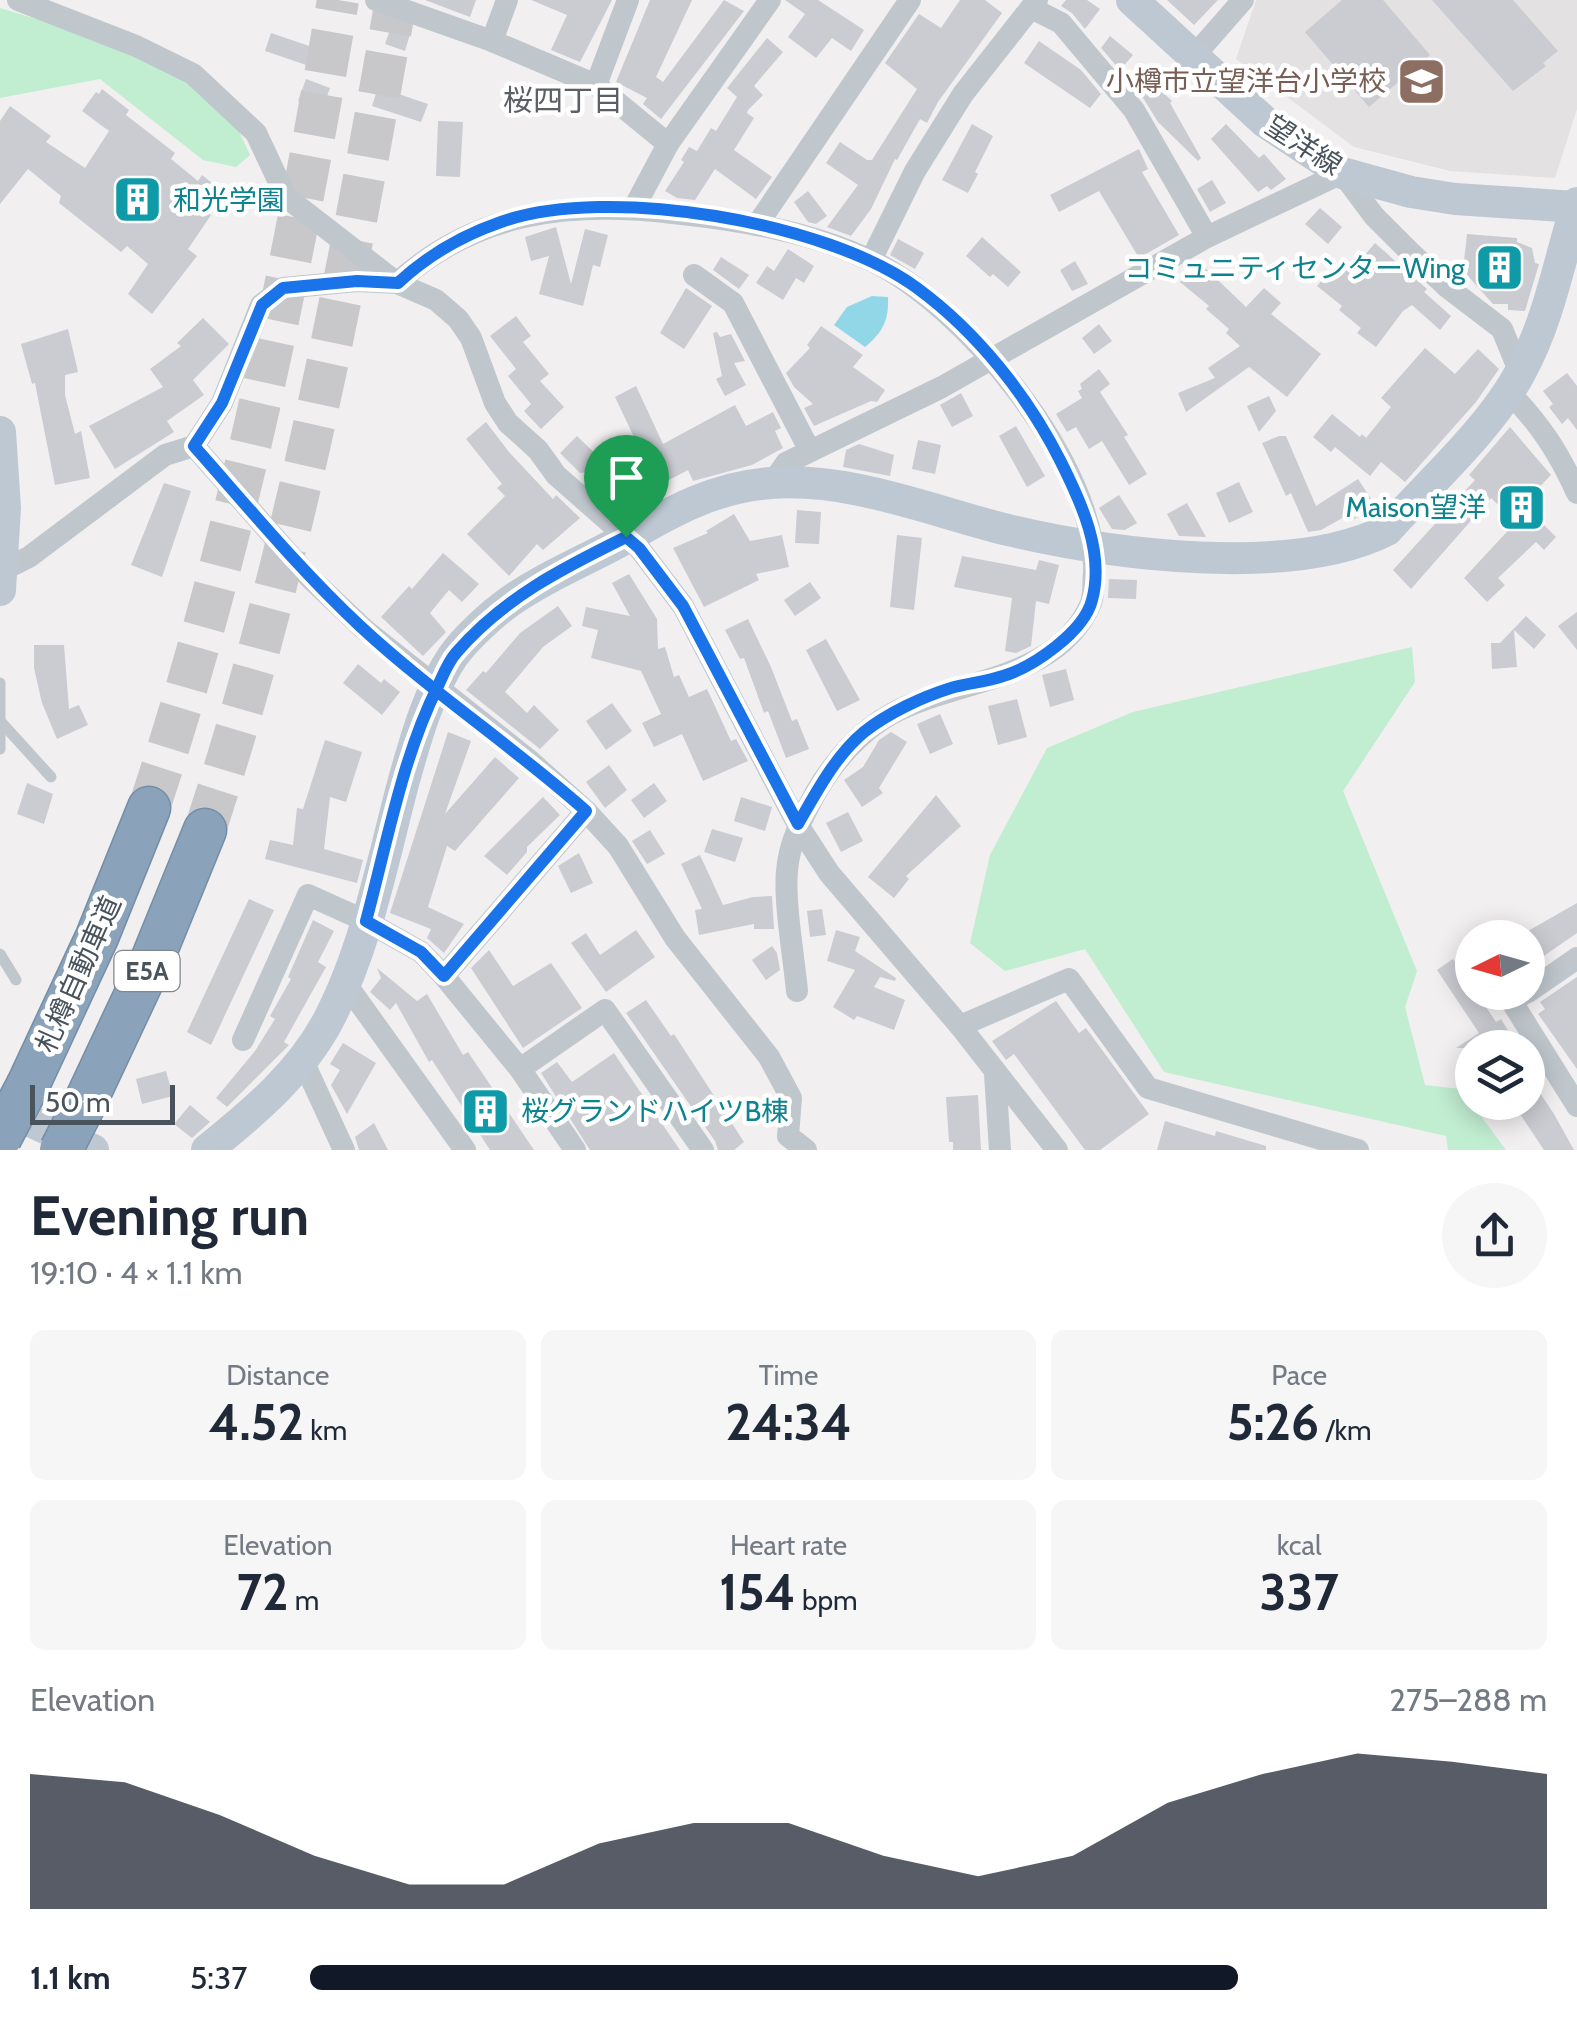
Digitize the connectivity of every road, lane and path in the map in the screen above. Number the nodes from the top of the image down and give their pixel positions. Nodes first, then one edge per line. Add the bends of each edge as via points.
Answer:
1 (18, 0) edge
2 (380, 0) edge
3 (507, 0) edge
4 (628, 0) edge
5 (770, 0) edge
6 (910, 0) edge
7 (1132, 0) edge
8 (1243, 0) edge
9 (1034, 4) edge
10 (492, 40) junction
11 (1194, 56) junction
12 (596, 85) junction
13 (668, 144) junction
14 (1342, 173) junction
15 (1576, 206) edge
16 (634, 208) junction
17 (756, 225) junction
18 (1207, 237) junction
19 (871, 260) junction
20 (694, 275) dead end
21 (398, 283) junction
22 (990, 357) junction
23 (1514, 382) junction
24 (0, 432) edge
25 (194, 446) junction
26 (810, 451) junction
27 (772, 483) junction
28 (1577, 493) edge
29 (626, 537) junction
30 (1093, 548) junction
31 (1, 580) edge
32 (0, 683) edge
33 (436, 689) junction
34 (1, 722) edge
35 (0, 749) edge
36 (51, 777) dead end
37 (149, 808) tunnel mouth
38 (586, 811) junction
39 (798, 824) junction
40 (205, 830) tunnel mouth
41 (366, 921) junction
42 (0, 954) edge
43 (1577, 958) edge
44 (444, 976) junction
45 (16, 980) dead end
46 (1545, 980) edge
47 (346, 984) junction
48 (797, 992) dead end
49 (1517, 1010) edge
50 (960, 1026) junction
51 (243, 1040) dead end
52 (303, 1061) junction
53 (520, 1069) junction
54 (995, 1074) junction
55 (14, 1096) edge
56 (1577, 1106) edge
57 (0, 1138) edge
58 (60, 1150) edge
59 (94, 1150) edge
60 (207, 1150) edge
61 (344, 1150) edge
62 (465, 1150) edge
63 (575, 1150) edge
64 (703, 1150) edge
65 (806, 1150) edge
66 (1000, 1150) edge
67 (1057, 1150) edge
68 (1358, 1150) edge

1 - 21 street via 193,74 256,133 286,197
2 - 10 street
3 - 10 street
4 - 12 street
5 - 13 street
6 - 17 street
7 - 11 street, 望洋線
8 - 11 street
9 - 18 street via 1060,23 1134,110
9 - 19 street via 963,94
10 - 12 street
11 - 14 street, 望洋線 via 1265,122
12 - 13 street
13 - 16 street
14 - 15 street, 望洋線 via 1456,199
14 - 18 street
14 - 23 street via 1410,252 1502,330
15 - 23 street via 1546,309
16 - 17 street
16 - 21 street via 567,208 502,221 422,260
17 - 19 street
18 - 22 street
19 - 22 street via 916,288
20 - 26 street via 734,303
21 - 25 street via 283,288 262,305 222,403
21 - 29 street via 458,318 508,424
22 - 26 street
22 - 30 street via 1051,441 1080,501
23 - 28 street
23 - 30 street via 1386,530 1365,541 1225,556
24 - 31 street via 6,508
25 - 31 street via 165,455
25 - 33 street via 310,578
26 - 27 street via 786,463
27 - 29 street via 703,496
27 - 30 street via 822,484
29 - 33 street via 504,605 454,655
29 - 39 street via 683,606
30 - 39 street via 1092,601 1074,629 1042,658 1006,676 948,689 862,734 824,778
32 - 34 lane
33 - 38 street
33 - 41 street via 421,720
34 - 35 lane
34 - 36 lane
37 - 55 highway, 札樽自動車道 / E5A via 97,937
38 - 44 street
38 - 65 street via 769,1057 791,1098 788,1136
39 - 48 street via 787,872
39 - 50 street via 829,872
40 - 58 highway, E5A, bridge via 146,975
41 - 44 street via 421,952
41 - 47 street
41 - 51 street via 308,895
42 - 45 lane
43 - 46 street
44 - 53 street
47 - 52 street
47 - 62 street
49 - 56 street
50 - 54 street
50 - 68 street via 1070,979 1148,1088
52 - 60 street
52 - 61 street
53 - 63 street
53 - 64 street via 605,1010
54 - 66 street
54 - 67 street
55 - 57 highway, 札樽自動車道 / E5A, bridge
55 - 59 street

